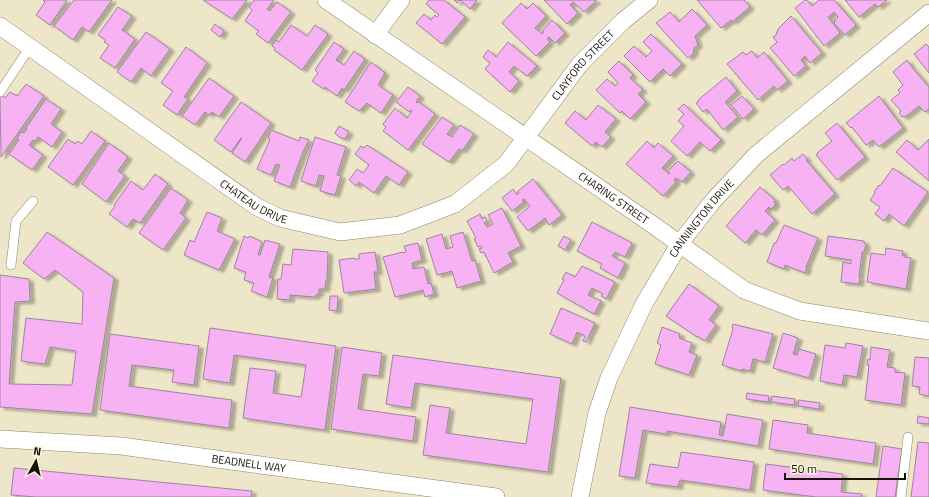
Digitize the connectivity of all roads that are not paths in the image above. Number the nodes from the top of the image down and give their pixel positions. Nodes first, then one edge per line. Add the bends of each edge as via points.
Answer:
1 (326, 0) edge
2 (401, 0) edge
3 (648, 0) edge
4 (929, 12) edge
5 (0, 26) edge
6 (375, 35) junction
7 (30, 47) junction
8 (0, 92) edge
9 (525, 138) junction
10 (33, 201) dead end
11 (680, 243) junction
12 (11, 265) dead end
13 (929, 331) edge
14 (908, 437) dead end
15 (0, 439) edge
16 (496, 497) edge
17 (580, 497) edge
18 (901, 497) edge

1 - 6 street, CHARING STREET
2 - 6 street
3 - 9 street, CLAYFORD STREET via 580,64
4 - 11 street, CANNINGTON DRIVE via 756,155 713,201
5 - 7 street, CHATEAU DRIVE
6 - 9 street, CHARING STREET
7 - 8 lane
7 - 9 street, CHATEAU DRIVE via 257,207 280,218 340,232 400,225 455,204 506,164
9 - 11 street, CHARING STREET
10 - 12 lane via 16,221
11 - 13 street, CHARING STREET via 744,290 800,311
11 - 17 street, CANNINGTON DRIVE via 644,304 609,378 597,413
14 - 18 lane
15 - 16 street, BEADNELL WAY via 121,446

